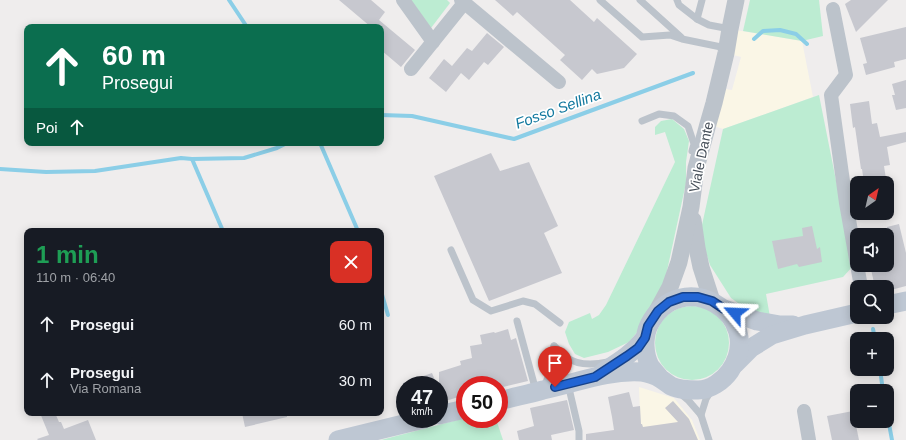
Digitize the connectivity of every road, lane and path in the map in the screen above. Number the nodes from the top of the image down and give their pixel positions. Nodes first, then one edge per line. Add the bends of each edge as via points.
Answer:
1 (403, 0) edge
2 (600, 0) edge
3 (640, 0) edge
4 (677, 0) edge
5 (702, 0) edge
6 (736, 0) edge
7 (463, 1) edge
8 (833, 9) dead end
9 (697, 19) junction
10 (730, 29) junction
11 (682, 39) junction
12 (433, 42) junction
13 (726, 48) junction
14 (411, 69) dead end
15 (559, 82) dead end
16 (642, 121) dead end
17 (696, 168) junction
18 (691, 208) junction
19 (451, 250) dead end
20 (860, 280) edge
21 (906, 301) edge
22 (894, 304) edge
23 (718, 305) junction
24 (658, 311) junction
25 (850, 315) edge
26 (517, 320) dead end
27 (560, 323) dead end
28 (805, 325) junction
29 (645, 338) junction
30 (627, 356) junction
31 (735, 364) junction
32 (595, 377) junction
33 (666, 382) junction
34 (568, 384) junction
35 (715, 385) junction
36 (539, 391) junction
37 (508, 398) edge
38 (804, 411) dead end
39 (701, 415) junction
40 (396, 426) edge
41 (338, 440) edge
42 (578, 440) edge
43 (710, 440) edge
44 (809, 440) edge

1 - 12 street
2 - 11 lane via 642,37 670,35
3 - 11 lane
4 - 9 lane
5 - 9 lane
6 - 10 street, Viale Dante
7 - 12 street
7 - 15 street
8 - 20 street via 846,75 831,95
9 - 10 lane via 709,25
10 - 13 street, Viale Dante
11 - 13 lane
12 - 14 street
13 - 17 street, Viale Dante
16 - 17 lane via 659,114 674,116 688,126 694,144 691,157
17 - 18 street, Viale Dante
18 - 23 street via 701,267
18 - 24 street, Viale Dante via 679,262
19 - 27 lane via 473,300 491,311 523,301 535,304
21 - 22 main road
23 - 24 main road via 698,297 683,297 669,302
23 - 28 main road via 757,321 780,325
23 - 31 main road via 733,320 738,334 739,349
24 - 29 main road via 648,326
25 - 28 main road
26 - 36 lane
28 - 31 main road via 772,336 750,348
29 - 30 main road via 638,348
29 - 33 main road via 650,366
30 - 32 main road
30 - 36 lane via 606,363 579,364 567,358 554,346 552,367
31 - 35 main road via 727,376
32 - 33 main road via 644,372
32 - 34 main road
33 - 35 main road via 686,390 701,390
33 - 39 lane
34 - 36 main road
34 - 42 lane via 579,431
35 - 39 lane via 706,399
36 - 37 main road
38 - 44 street
39 - 43 lane
40 - 41 main road

